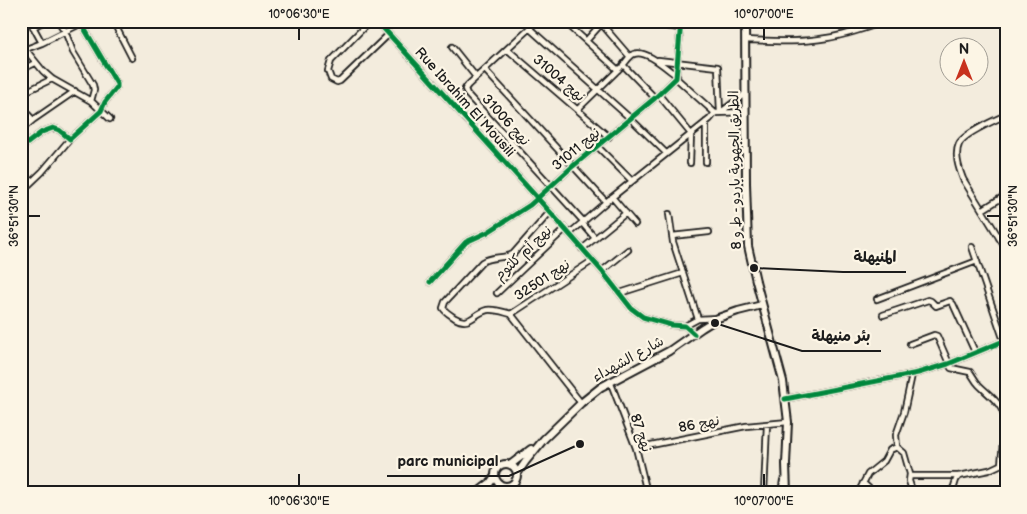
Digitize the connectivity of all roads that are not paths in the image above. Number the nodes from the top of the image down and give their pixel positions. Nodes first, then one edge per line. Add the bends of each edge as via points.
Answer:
1 (30, 21) edge
2 (44, 21) edge
3 (58, 21) edge
4 (113, 21) edge
5 (370, 21) edge
6 (377, 21) edge
7 (538, 21) edge
8 (630, 21) edge
9 (681, 21) edge
10 (745, 21) edge
11 (886, 21) edge
12 (84, 22) edge
13 (566, 22) edge
14 (600, 22) edge
15 (33, 27) junction
16 (529, 28) junction
17 (680, 28) junction
18 (65, 32) junction
19 (388, 35) junction
20 (746, 40) junction
21 (586, 41) junction
22 (42, 43) junction
23 (21, 44) edge
24 (452, 47) dead end
25 (26, 49) junction
26 (508, 50) junction
27 (132, 58) dead end
28 (630, 58) junction
29 (657, 60) junction
30 (678, 62) junction
31 (35, 63) junction
32 (623, 65) junction
33 (21, 70) edge
34 (485, 70) junction
35 (618, 70) junction
36 (476, 77) junction
37 (676, 77) junction
38 (52, 79) junction
39 (597, 89) junction
40 (75, 91) junction
41 (746, 93) junction
42 (21, 94) edge
43 (657, 96) junction
44 (91, 101) junction
45 (21, 107) edge
46 (578, 109) junction
47 (101, 111) junction
48 (746, 112) junction
49 (718, 113) junction
50 (1006, 115) edge
51 (110, 119) dead end
52 (631, 119) junction
53 (33, 120) junction
54 (706, 122) junction
55 (21, 130) edge
56 (691, 134) junction
57 (609, 137) junction
58 (70, 139) junction
59 (598, 147) junction
60 (21, 148) edge
61 (666, 153) junction
62 (706, 162) dead end
63 (690, 163) dead end
64 (574, 166) junction
65 (632, 181) junction
66 (551, 186) junction
67 (21, 192) edge
68 (1006, 195) edge
69 (612, 197) junction
70 (537, 198) junction
71 (606, 202) junction
72 (982, 210) junction
73 (550, 212) junction
74 (626, 213) junction
75 (669, 214) dead end
76 (583, 222) junction
77 (635, 224) dead end
78 (565, 229) junction
79 (709, 232) dead end
80 (1006, 233) edge
81 (569, 234) junction
82 (672, 236) junction
83 (595, 238) junction
84 (999, 238) junction
85 (972, 247) dead end
86 (582, 249) junction
87 (1006, 249) edge
88 (628, 250) dead end
89 (977, 260) junction
90 (592, 261) junction
91 (602, 271) junction
92 (683, 273) junction
93 (430, 282) dead end
94 (497, 293) dead end
95 (620, 293) junction
96 (877, 299) dead end
97 (762, 305) junction
98 (510, 314) junction
99 (883, 315) dead end
100 (718, 318) junction
101 (698, 319) junction
102 (685, 326) junction
103 (694, 334) junction
104 (1005, 340) edge
105 (910, 344) dead end
106 (975, 352) junction
107 (948, 364) junction
108 (912, 375) junction
109 (610, 381) junction
110 (786, 399) junction
111 (581, 403) junction
112 (1005, 419) edge
113 (788, 422) junction
114 (767, 424) junction
115 (544, 439) junction
116 (898, 447) junction
117 (636, 448) junction
118 (1003, 463) edge
119 (786, 464) junction
120 (510, 465) junction
121 (517, 474) junction
122 (495, 476) junction
123 (910, 476) junction
124 (959, 476) junction
125 (863, 483) junction
126 (505, 486) junction
127 (477, 493) edge
128 (488, 493) edge
129 (647, 493) edge
130 (764, 493) edge
131 (782, 493) edge
132 (787, 493) edge
133 (858, 493) edge
134 (874, 493) edge
135 (913, 493) edge
136 (952, 493) edge

1 - 15 street
2 - 15 street
3 - 18 street
4 - 27 street
5 - 19 street via 329,65 331,79 340,81
6 - 19 street, Rue Ibrahim El Mousili
7 - 16 street, نهج 31006
8 - 17 street
9 - 17 street
10 - 20 main road, الطريق الجهوية باردو - ط و 8
11 - 20 street via 824,39
12 - 18 street
12 - 47 street via 117,84
13 - 21 street
14 - 21 street
14 - 28 street
15 - 22 street
16 - 26 street, نهج 31006
16 - 39 street
17 - 30 street
18 - 22 street
18 - 44 street via 94,86
19 - 70 street, Rue Ibrahim El Mousili
20 - 41 main road, الطريق الجهوية باردو - ط و 8
21 - 35 street
22 - 25 street
23 - 25 street
24 - 36 street
25 - 31 street
26 - 34 street, نهج 31006
26 - 46 street, نهج 31004
28 - 29 street via 641,53
28 - 32 street
29 - 30 street
29 - 37 street
30 - 37 street
30 - 49 street via 718,67
31 - 33 street
31 - 38 street
32 - 35 street
32 - 43 street
34 - 36 street, نهج 31006
34 - 64 street
35 - 39 street
36 - 66 street, نهج 31006 via 466,87 467,94
37 - 43 street, نهج 31011
37 - 49 street
38 - 40 street
38 - 42 street
39 - 46 street
39 - 52 street
40 - 44 street
40 - 53 street
41 - 48 main road, الطريق الجهوية باردو - ط و 8
41 - 49 street
43 - 52 street, نهج 31011
43 - 56 street
44 - 47 street
45 - 53 street
46 - 57 street, نهج 31004
47 - 51 street
47 - 58 street
48 - 49 street
48 - 97 main road, الطريق الجهوية باردو - ط و 8 via 748,246
49 - 54 street
50 - 72 street via 968,135 958,146 961,174
52 - 57 street, نهج 31011
52 - 61 street
53 - 55 street
54 - 56 street
54 - 62 street
56 - 61 street
56 - 63 street
57 - 59 street, نهج 31011
58 - 60 street via 53,128
58 - 67 street
59 - 64 street, نهج 31011
59 - 65 street
61 - 65 street
64 - 66 street, نهج 31011
64 - 71 street
65 - 69 street
66 - 70 street, نهج 31011
66 - 76 street
68 - 72 street
69 - 71 street
69 - 74 street
70 - 73 street, Rue Ibrahim El Mousili
70 - 93 street, نهج 31011 via 466,242
71 - 76 street
72 - 84 street
73 - 78 street, Rue Ibrahim El Mousili
73 - 98 street via 513,254 482,262 445,302 444,308 460,321 490,310
74 - 77 street
74 - 83 street
75 - 82 street
76 - 81 street
76 - 83 street
78 - 81 street, Rue Ibrahim El Mousili
78 - 94 street, نهج أم كلثوم
79 - 82 street
80 - 84 street
81 - 86 street, Rue Ibrahim El Mousili
82 - 92 street
83 - 86 street
84 - 87 street
85 - 89 street
86 - 90 street, Rue Ibrahim El Mousili
88 - 91 street
89 - 96 street
89 - 104 street
90 - 91 street, Rue Ibrahim El Mousili
90 - 98 street, نهج 32501
91 - 95 street, Rue Ibrahim El Mousili
92 - 95 street
92 - 101 street
95 - 102 street, Rue Ibrahim El Mousili via 643,317 663,324
97 - 100 main road, شارع الشهداء
97 - 110 main road, الطريق الجهوية باردو - ط و 8
98 - 111 street
99 - 106 street via 928,300 936,306 950,301
100 - 101 street
100 - 103 main road, شارع الشهداء
101 - 102 street
102 - 103 street
103 - 109 main road, شارع الشهداء via 669,351
104 - 106 street
105 - 107 street via 936,335
106 - 107 street
107 - 108 street
107 - 112 street via 953,369 970,372 997,402
108 - 110 street
108 - 116 street via 904,412 896,430
109 - 111 main road, شارع الشهداء
109 - 117 street, نهج 87
110 - 113 main road, الطريق الجهوية باردو - ط و 8
111 - 115 main road, شارع الشهداء
112 - 118 street
113 - 114 street, نهج 86
113 - 119 main road, الطريق الجهوية باردو - ط و 8
114 - 117 street, نهج 86
114 - 130 street
115 - 120 main road
115 - 121 main road
116 - 123 street via 904,453
116 - 125 street via 890,450
117 - 129 street, نهج 87
118 - 124 street via 989,470
119 - 131 main road, الطريق الجهوية باردو - ط و 8
119 - 132 main road, الطريق الجهوية باردو - ط و 8
120 - 121 main road
120 - 122 main road via 500,467
121 - 126 main road via 514,483
122 - 126 main road via 498,483
122 - 127 main road
123 - 124 street
123 - 135 street
124 - 136 street
125 - 133 street
125 - 134 street
126 - 128 main road

